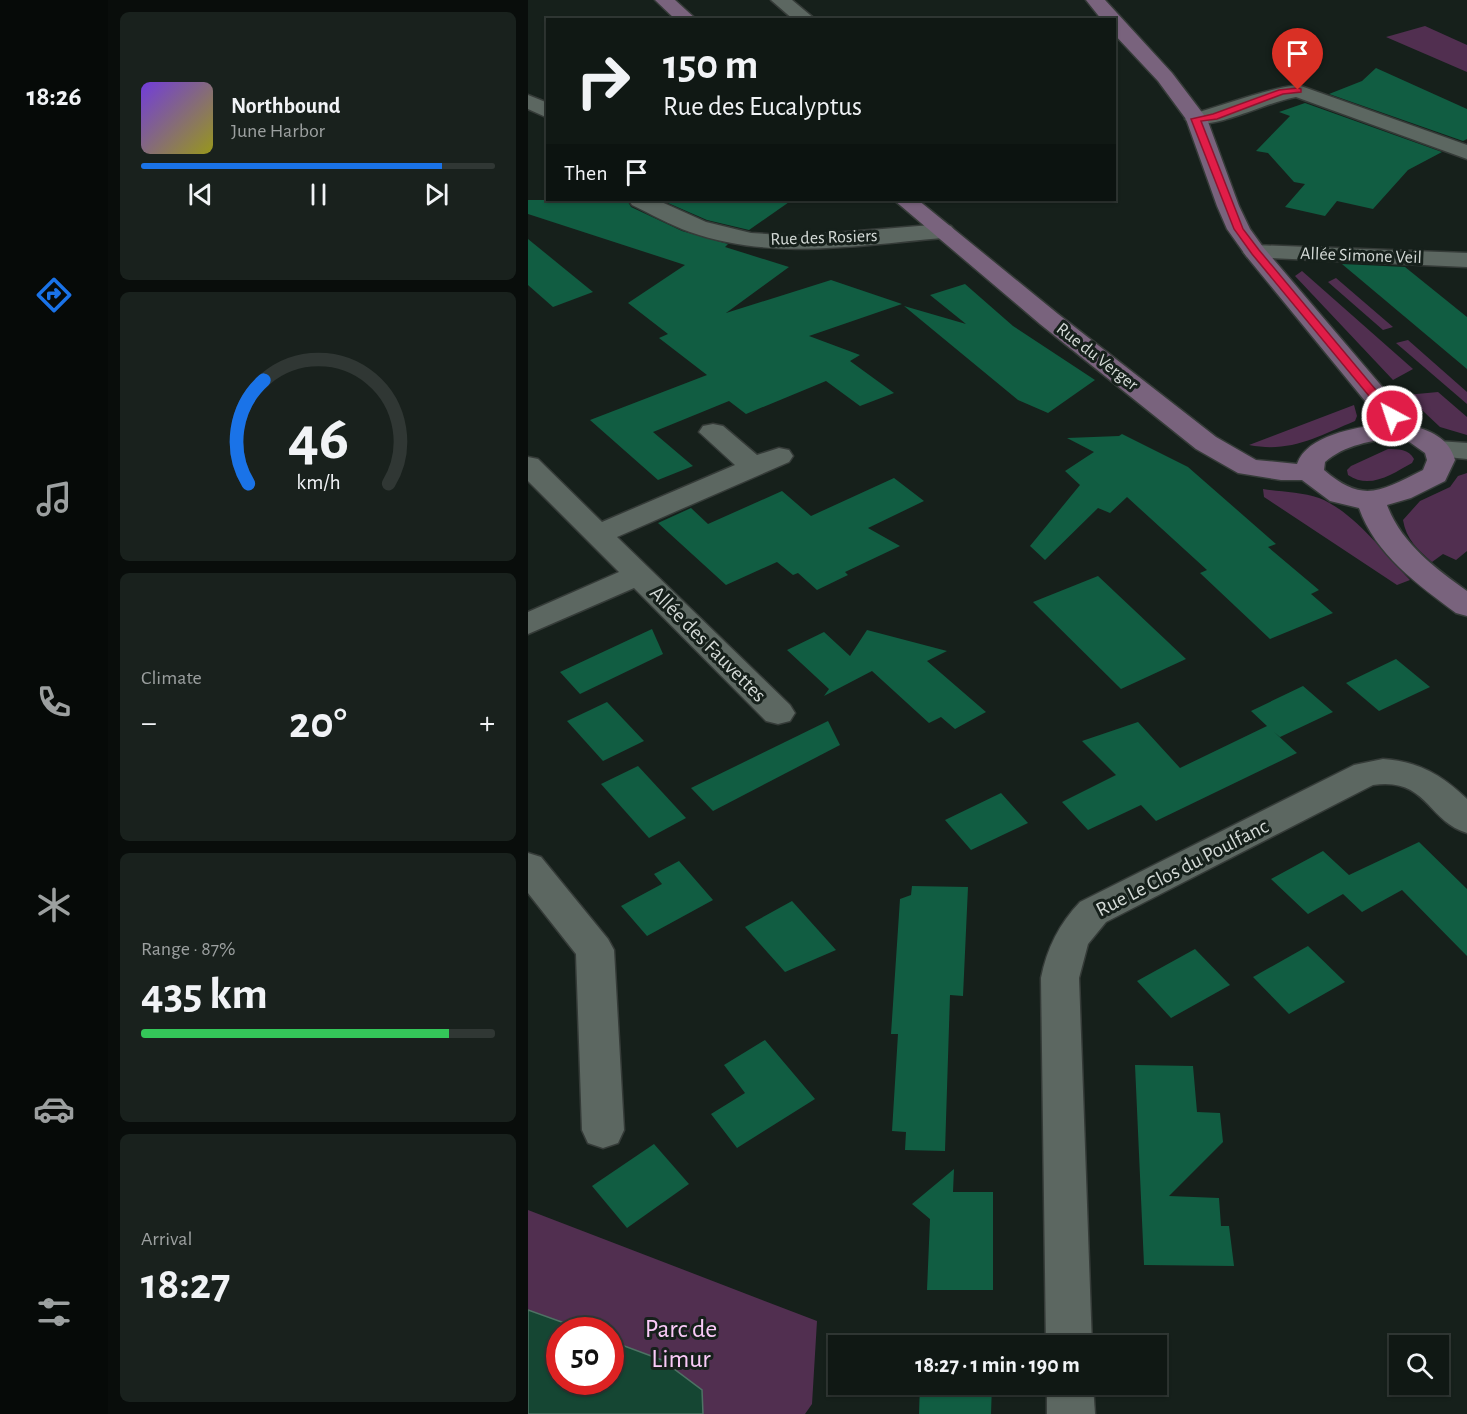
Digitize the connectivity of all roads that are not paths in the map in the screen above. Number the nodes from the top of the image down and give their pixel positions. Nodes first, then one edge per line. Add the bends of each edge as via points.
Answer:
1 (664, 0) edge
2 (780, 0) edge
3 (1095, 0) edge
4 (686, 18) edge
5 (804, 18) edge
6 (1111, 18) edge
7 (1116, 23) edge
8 (528, 101) edge
9 (546, 111) edge
10 (1196, 119) junction
11 (1467, 152) edge
12 (642, 201) edge
13 (906, 201) edge
14 (944, 231) junction
15 (1255, 252) junction
16 (1467, 260) edge
17 (1397, 430) junction
18 (713, 432) dead end
19 (1438, 449) junction
20 (1467, 451) edge
21 (528, 465) edge
22 (1309, 472) junction
23 (1371, 501) junction
24 (598, 534) junction
25 (638, 575) junction
26 (1467, 606) edge
27 (528, 624) edge
28 (778, 712) dead end
29 (1467, 820) edge
30 (528, 867) edge
31 (603, 1130) dead end
32 (1069, 1335) edge
33 (1070, 1395) edge
34 (1071, 1414) edge

1 - 4 main road
2 - 5 street
3 - 6 main road
7 - 10 main road via 1165,77
8 - 9 street
10 - 11 street via 1298,90
10 - 15 main road via 1232,214
12 - 14 street, Rue des Rosiers via 698,226 751,240 798,243
13 - 14 main road, Rue du Verger
14 - 22 main road, Rue du Verger via 1217,450 1248,467
15 - 16 street, Allée Simone Veil
15 - 17 main road via 1392,416
17 - 19 main road via 1418,435
17 - 22 main road via 1374,431 1324,451 1313,458
18 - 24 street via 767,461
19 - 20 street
19 - 23 main road via 1441,460 1436,475
21 - 24 street, Allée des Fauvettes
22 - 23 main road via 1324,488 1338,495
23 - 26 main road via 1375,516 1391,541
24 - 25 street, Allée des Fauvettes
25 - 27 street, Allée des Fauvettes
25 - 28 street, Allée des Fauvettes
29 - 32 street, Rue Le Clos du Poulfanc via 1429,783 1410,773 1394,770 1366,774 1093,912 1079,926 1068,942 1060,978
30 - 31 street via 595,950
33 - 34 street

